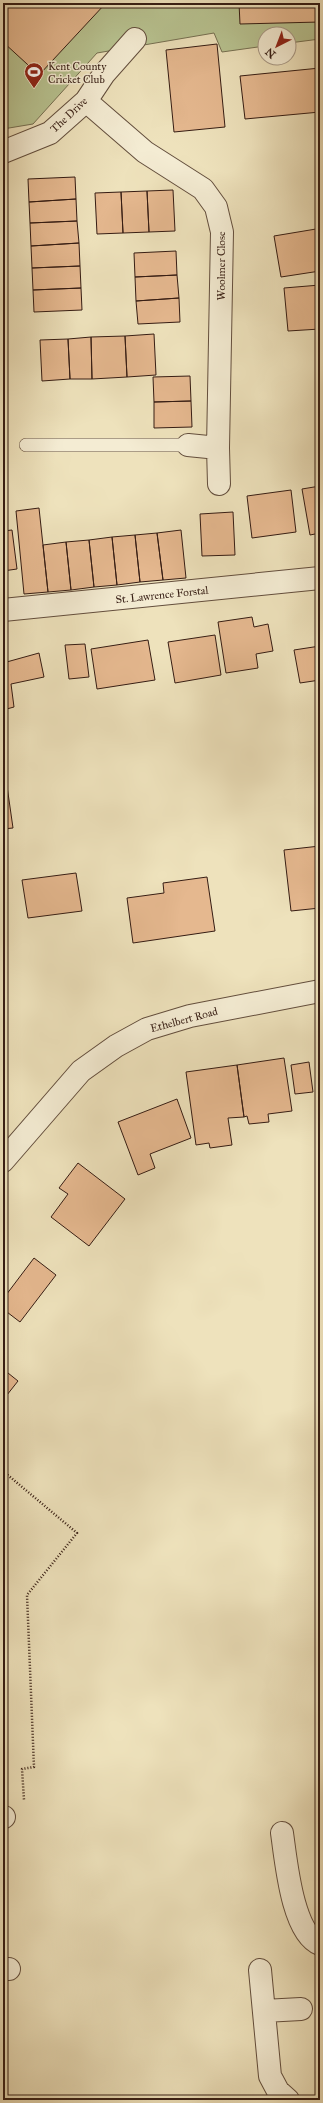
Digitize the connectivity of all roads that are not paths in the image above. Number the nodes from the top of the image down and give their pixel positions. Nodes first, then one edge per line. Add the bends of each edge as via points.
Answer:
1 (135, 39) dead end
2 (86, 101) junction
3 (3, 152) edge
4 (26, 445) dead end
5 (188, 445) joint
6 (218, 448) junction
7 (219, 484) dead end
8 (320, 578) edge
9 (3, 610) edge
10 (320, 991) edge
11 (3, 1161) edge
12 (282, 1833) dead end
13 (320, 1944) edge
14 (260, 1970) dead end
15 (302, 2009) dead end
16 (264, 2012) junction
17 (288, 2100) edge

1 - 2 street, The Drive via 104,74
2 - 3 street, The Drive via 50,133
2 - 6 street, Woolmer Close via 145,152 203,189 216,207 222,232
4 - 5 lane
5 - 6 street
6 - 7 street, Woolmer Close
8 - 9 street, St. Lawrence Forstal
10 - 11 street, Ethelbert Road via 190,1016 147,1029 116,1046 81,1071
12 - 13 street via 290,1892 306,1933
14 - 16 street
15 - 16 street
16 - 17 street via 270,2076 278,2091

